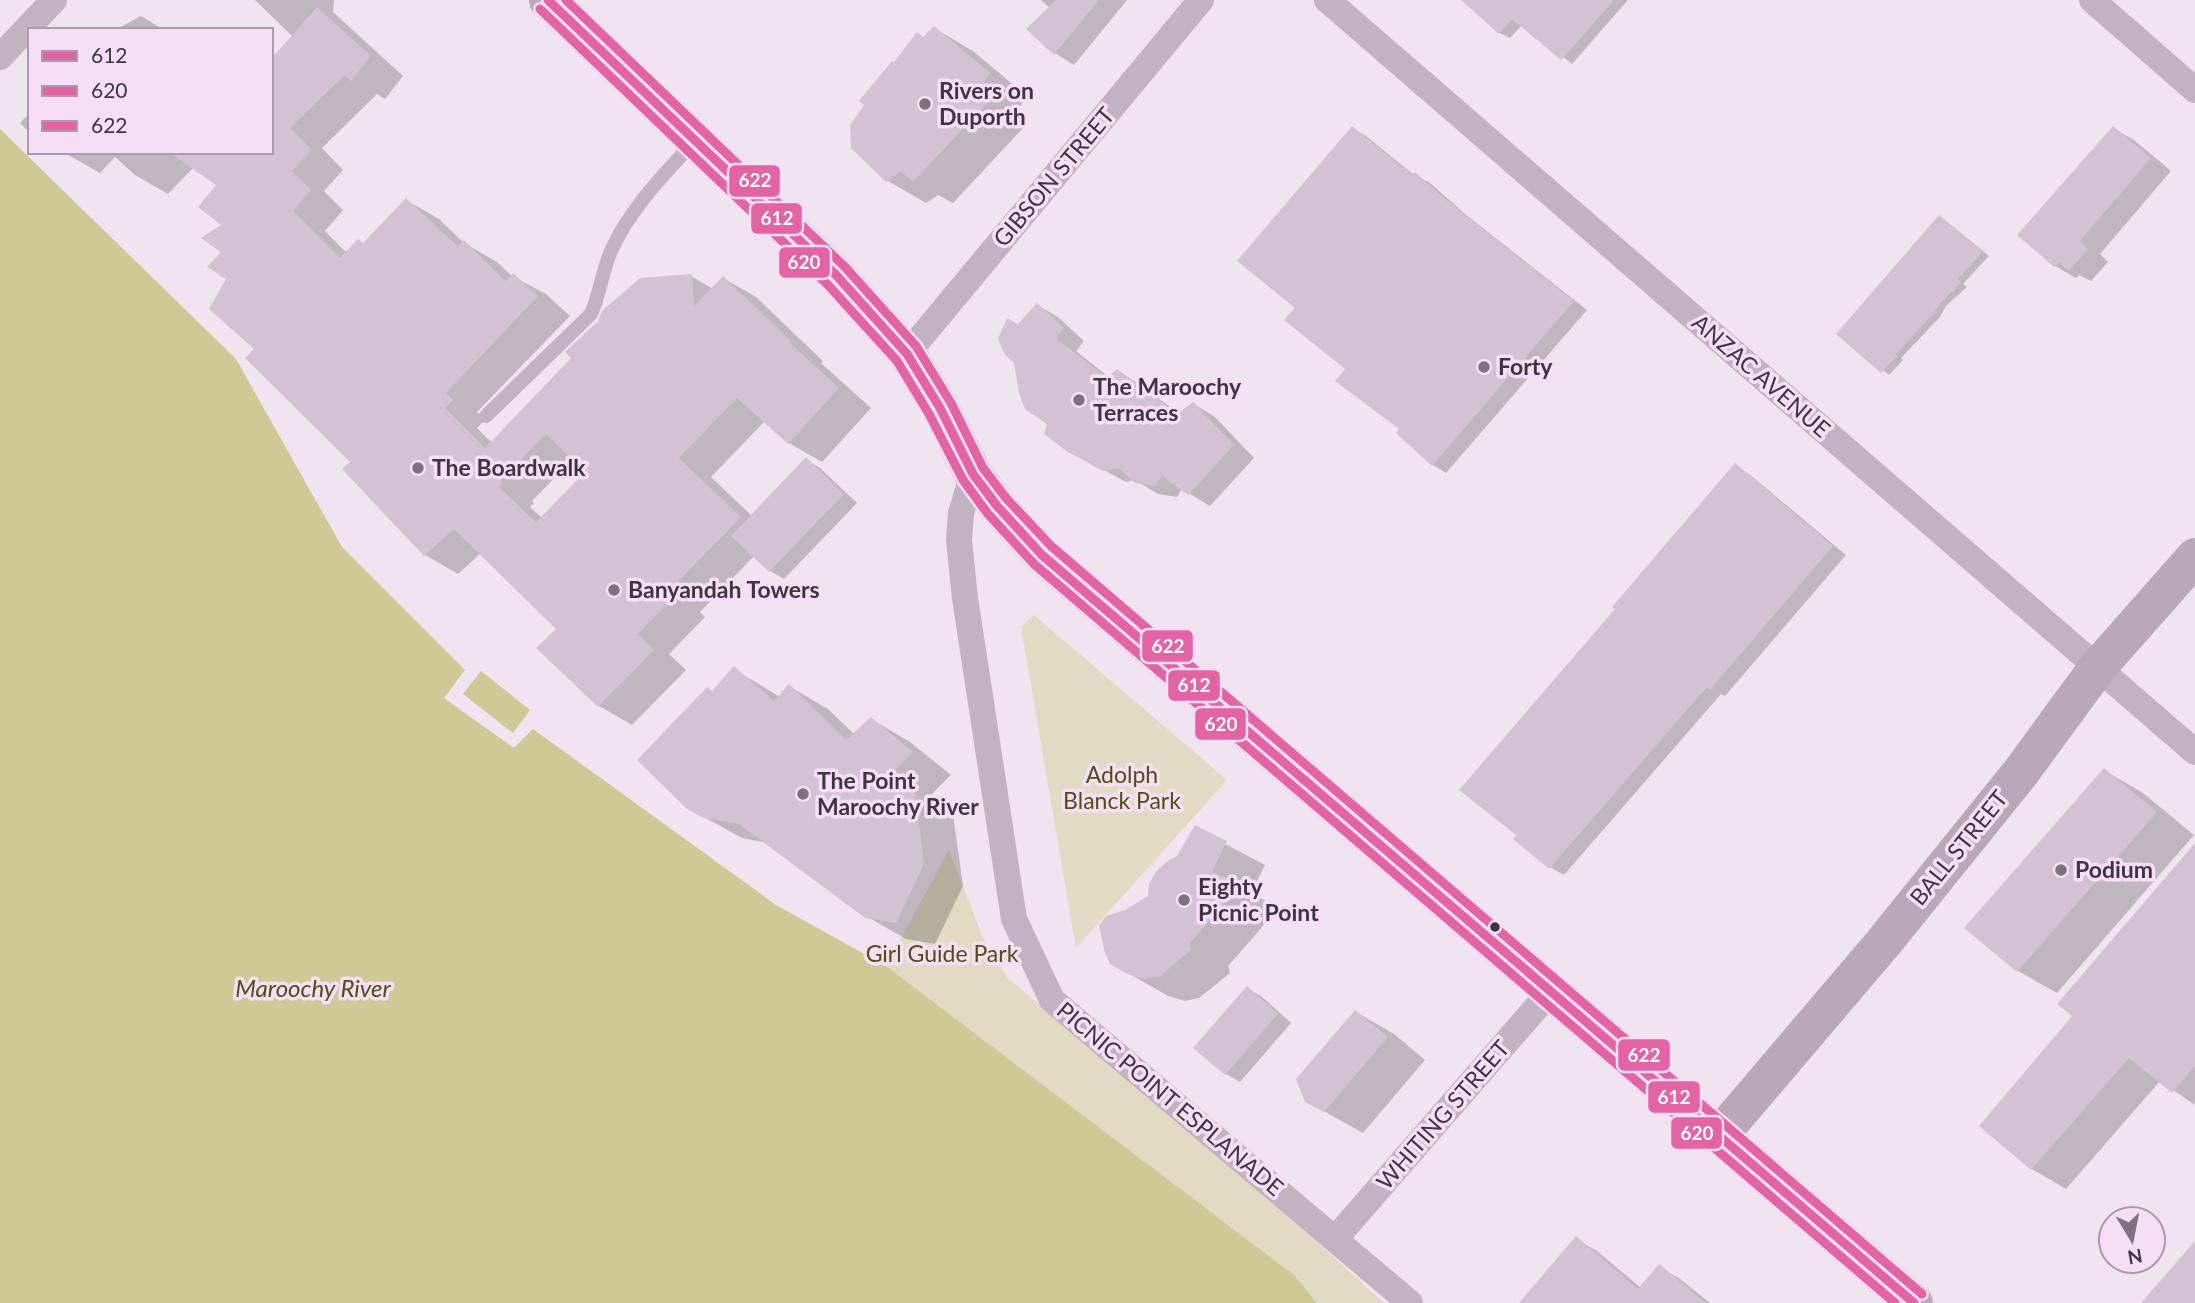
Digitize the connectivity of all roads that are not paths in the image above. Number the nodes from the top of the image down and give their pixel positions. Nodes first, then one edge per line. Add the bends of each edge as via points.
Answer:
1 (54, 0) edge
2 (548, 0) edge
3 (1201, 0) edge
4 (1327, 0) edge
5 (2092, 0) edge
6 (0, 57) edge
7 (2195, 90) edge
8 (695, 141) junction
9 (907, 354) junction
10 (486, 416) dead end
11 (973, 474) junction
12 (2195, 557) edge
13 (2098, 667) junction
14 (2195, 752) edge
15 (1550, 992) junction
16 (1719, 1136) junction
17 (1335, 1239) junction
18 (1410, 1303) edge
19 (1914, 1303) edge

1 - 6 street
2 - 8 main road
3 - 9 street, GIBSON STREET
4 - 13 street, ANZAC AVENUE
5 - 7 street
8 - 9 main road via 837,276
8 - 10 lane via 627,221 612,249 591,314
9 - 11 main road
11 - 15 main road via 1042,555
11 - 17 street, PICNIC POINT ESPLANADE via 961,513 959,540 965,598 1014,919 1052,1000
12 - 13 main road, BALL STREET
13 - 14 street, ANZAC AVENUE
13 - 16 main road, BALL STREET via 2021,772 1884,942
15 - 16 main road
15 - 17 street, WHITING STREET
16 - 19 main road
17 - 18 street, PICNIC POINT ESPLANADE

